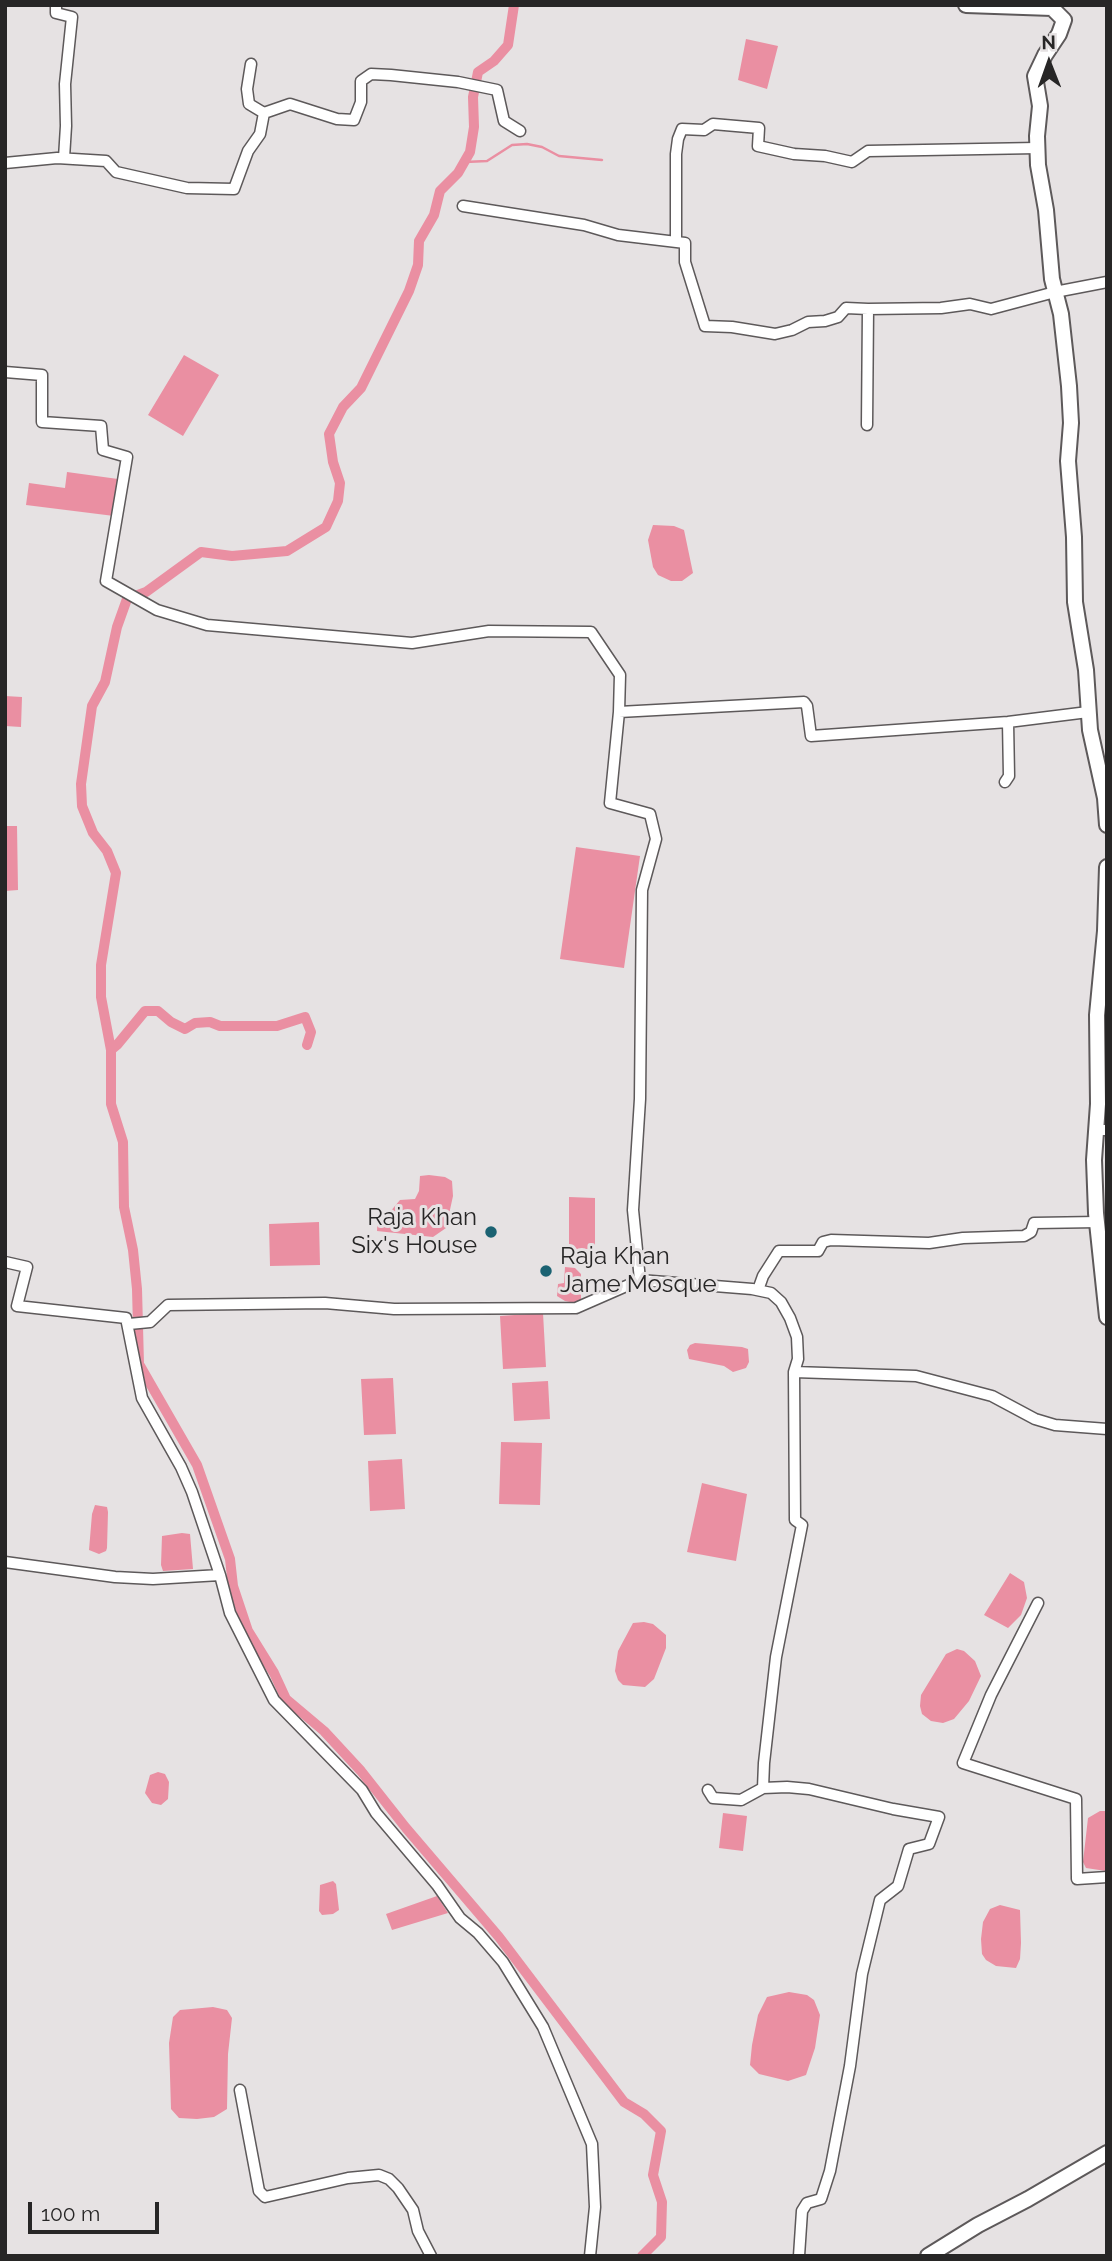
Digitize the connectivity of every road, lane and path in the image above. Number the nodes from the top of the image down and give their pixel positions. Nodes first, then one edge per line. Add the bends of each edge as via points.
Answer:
1 (56, 5) edge
2 (966, 5) edge
3 (1058, 7) edge
4 (251, 64) dead end
5 (264, 113) junction
6 (520, 131) dead end
7 (1037, 148) junction
8 (64, 158) junction
9 (5, 163) edge
10 (463, 206) dead end
11 (676, 240) junction
12 (1107, 282) edge
13 (1055, 292) junction
14 (868, 309) junction
15 (5, 372) edge
16 (867, 425) dead end
17 (618, 712) junction
18 (1088, 712) junction
19 (1009, 722) junction
20 (1102, 757) edge
21 (1005, 782) dead end
22 (1107, 825) edge
23 (1107, 867) edge
24 (1101, 1130) edge
25 (1098, 1222) junction
26 (5, 1262) edge
27 (640, 1280) junction
28 (758, 1290) junction
29 (5, 1299) edge
30 (17, 1307) junction
31 (1107, 1317) edge
32 (129, 1324) junction
33 (794, 1372) junction
34 (1107, 1429) edge
35 (5, 1562) edge
36 (220, 1575) junction
37 (1038, 1603) dead end
38 (763, 1788) junction
39 (708, 1790) dead end
40 (1107, 1877) edge
41 (240, 2090) dead end
42 (1107, 2153) edge
43 (431, 2256) edge
44 (590, 2256) edge
45 (799, 2256) edge
46 (928, 2256) edge

1 - 8 street via 56,13 72,17
2 - 3 street
3 - 7 street via 1064,20 1035,76 1040,106
4 - 5 street via 249,104
5 - 6 street via 290,104 354,120 361,102 361,81 371,74 497,90 504,121
5 - 8 street via 260,134 247,151 234,189 187,188 117,173 106,161
7 - 11 street via 868,151 852,162 758,146 759,128 713,124 704,130 682,129 676,153
7 - 13 street
8 - 9 street
10 - 11 street via 584,225 618,235
11 - 14 street via 685,243 685,262 705,326 775,334 838,317 846,308
12 - 13 street
13 - 14 street via 991,309 970,304
13 - 18 street via 1069,386 1075,602
14 - 16 street
15 - 17 street via 42,375 42,422 101,426 103,450 127,457 106,581 157,610 207,625 412,643 489,631 591,632 620,675
17 - 19 street via 804,702 811,736
17 - 27 street via 610,803 650,814 656,839 642,890 634,1210
18 - 19 street
18 - 20 street
19 - 21 street via 1009,776
20 - 22 street
23 - 24 street via 1097,1015
24 - 25 street via 1094,1160
25 - 28 street via 1034,1223 1024,1236 929,1243 831,1240 818,1251 779,1251
25 - 31 street
26 - 30 street via 27,1267
27 - 28 street
27 - 32 street via 576,1308 169,1305 150,1322
28 - 33 street via 771,1293 790,1318 797,1337
29 - 30 street
30 - 32 street via 126,1318
32 - 36 street via 142,1398 181,1467
33 - 34 street via 916,1376 992,1396 1055,1426
33 - 38 street via 795,1520 802,1525 776,1657
35 - 36 street via 116,1577
36 - 44 street via 230,1613 274,1700 362,1790 460,1918 503,1962 543,2026 592,2144 595,2207
37 - 40 street via 991,1695 963,1763 1076,1800 1077,1879
38 - 39 street via 741,1800 713,1798
38 - 45 street via 809,1789 939,1817 929,1844 909,1849 898,1886 880,1900 862,1974 830,2171 821,2199 807,2203 802,2211
41 - 43 street via 259,2192 265,2197 379,2175 398,2188 413,2210
42 - 46 street

